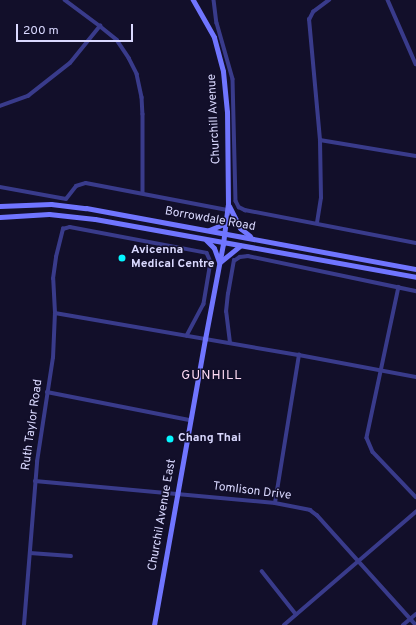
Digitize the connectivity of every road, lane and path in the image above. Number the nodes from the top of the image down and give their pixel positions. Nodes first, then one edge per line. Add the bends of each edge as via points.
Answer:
1 (64, 0) edge
2 (193, 0) edge
3 (197, 0) edge
4 (214, 0) edge
5 (329, 0) edge
6 (388, 0) edge
7 (198, 9) junction
8 (100, 26) junction
9 (416, 64) edge
10 (0, 106) edge
11 (320, 140) junction
12 (227, 147) junction
13 (236, 147) junction
14 (416, 155) edge
15 (0, 187) edge
16 (142, 193) junction
17 (0, 206) edge
18 (228, 207) junction
19 (0, 217) edge
20 (226, 223) junction
21 (317, 224) junction
22 (208, 231) junction
23 (225, 233) junction
24 (252, 238) junction
25 (205, 240) junction
26 (416, 243) edge
27 (224, 244) junction
28 (240, 246) junction
29 (220, 263) junction
30 (416, 269) edge
31 (416, 277) edge
32 (399, 287) junction
33 (416, 291) edge
34 (55, 313) junction
35 (187, 336) junction
36 (205, 339) junction
37 (230, 343) junction
38 (299, 355) junction
39 (380, 369) junction
40 (416, 377) edge
41 (47, 392) junction
42 (190, 420) junction
43 (35, 481) junction
44 (177, 494) junction
45 (416, 497) edge
46 (275, 503) junction
47 (416, 512) edge
48 (30, 553) junction
49 (71, 556) dead end
50 (357, 561) junction
51 (262, 572) dead end
52 (296, 614) junction
53 (416, 614) edge
54 (410, 619) junction
55 (24, 625) edge
56 (154, 625) edge
57 (284, 625) edge
58 (403, 625) edge
59 (416, 625) edge

1 - 8 street
2 - 7 main road, Churchill Avenue
3 - 7 main road
4 - 13 street via 217,23 233,79
5 - 11 street via 313,12 309,20
6 - 9 street
7 - 12 main road, Churchill Avenue via 212,32 221,59 225,84
8 - 10 street via 70,64 28,96
8 - 16 street via 124,49 135,68 140,84 143,114
11 - 14 street
11 - 21 street via 321,198
12 - 13 street
12 - 18 main road, Churchill Avenue
13 - 21 street via 236,201 239,207
15 - 16 street via 66,199 76,186 86,183
16 - 18 street
17 - 22 main road, Borrowdale Road via 51,204 86,208
18 - 20 main road, Churchill Avenue
18 - 24 main road via 240,228
19 - 25 main road, Borrowdale Road via 59,214
20 - 22 main road
20 - 23 main road, Churchill Avenue
21 - 26 street
22 - 23 main road, Borrowdale Road
23 - 24 main road, Borrowdale Road
23 - 27 main road, Churchill Avenue
24 - 30 main road, Borrowdale Road
25 - 27 main road, Borrowdale Road
25 - 29 main road via 214,248
27 - 28 main road, Borrowdale Road
27 - 29 main road, Churchil Avenue East
28 - 29 main road
28 - 31 main road, Borrowdale Road
29 - 36 main road, Churchil Avenue East
32 - 33 street
32 - 37 street via 248,256 240,257 234,261 227,305
32 - 39 street
34 - 35 street
34 - 35 street, Ruth Taylor Road via 53,279 56,257 63,229 70,227 201,251 210,256 210,272 202,310
34 - 41 street, Ruth Taylor Road
35 - 36 street
36 - 37 street
36 - 42 main road, Churchil Avenue East
37 - 38 street
38 - 39 street
38 - 46 street
39 - 40 street
39 - 45 street via 368,433 369,445
41 - 42 street
41 - 43 street, Ruth Taylor Road
42 - 44 main road, Churchil Avenue East
43 - 44 street, Tomlison Drive
43 - 48 street, Ruth Taylor Road
44 - 46 street, Tomlison Drive
44 - 56 main road, Churchil Avenue East
46 - 50 street, Tomlison Drive via 313,512
47 - 50 street
48 - 49 street
48 - 55 street, Ruth Taylor Road
50 - 52 street
50 - 54 street, Tomlison Drive
51 - 52 street
52 - 57 street
53 - 54 street
54 - 58 street
54 - 59 street, Tomlison Drive

